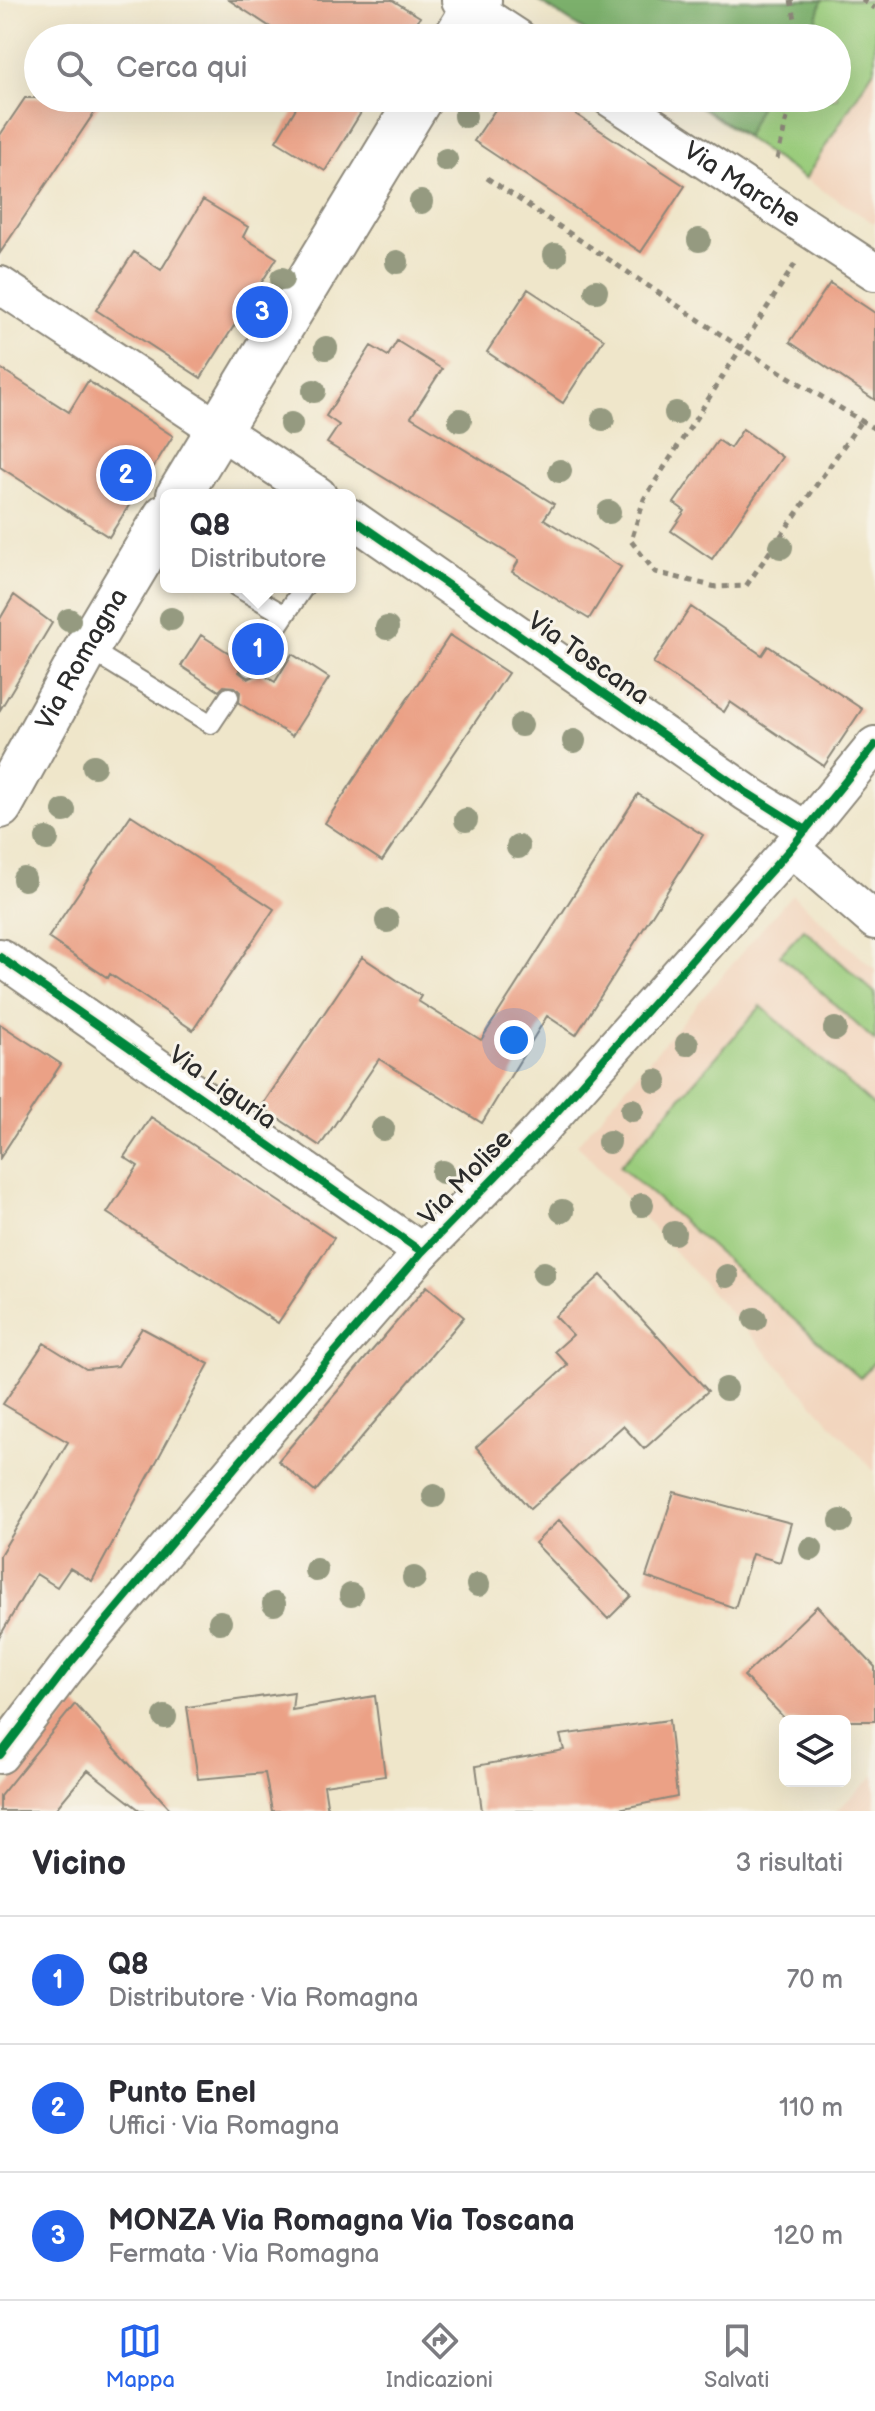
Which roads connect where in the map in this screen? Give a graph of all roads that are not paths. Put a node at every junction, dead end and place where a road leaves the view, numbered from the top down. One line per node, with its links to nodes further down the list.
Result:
1 (467, 12): 2 (street)
2 (491, 24)
3 (411, 112): 7 (street)
4 (631, 112): 5 (street, Via Marche)
5 (875, 272)
6 (0, 285): 7 (street)
7 (220, 427): 8 (street); 9 (street)
8 (183, 489)
9 (309, 489)
10 (356, 522): 20 (street, Via Toscana)
11 (160, 535): 15 (street, Via Romagna)
12 (247, 593): 14 (lane)
13 (300, 593): 14 (lane)
14 (285, 615): 16 (lane)
15 (87, 648): 17 (lane); 19 (street, Via Romagna)
16 (250, 667)
17 (229, 697)
18 (875, 745): 20 (street, Via Molise)
19 (0, 806)
20 (799, 839): 21 (street, Via Toscana); 23 (street, Via Molise)
21 (875, 921)
22 (0, 957): 23 (street, Via Liguria)
23 (422, 1252): 24 (street, Via Molise)
24 (0, 1755)

